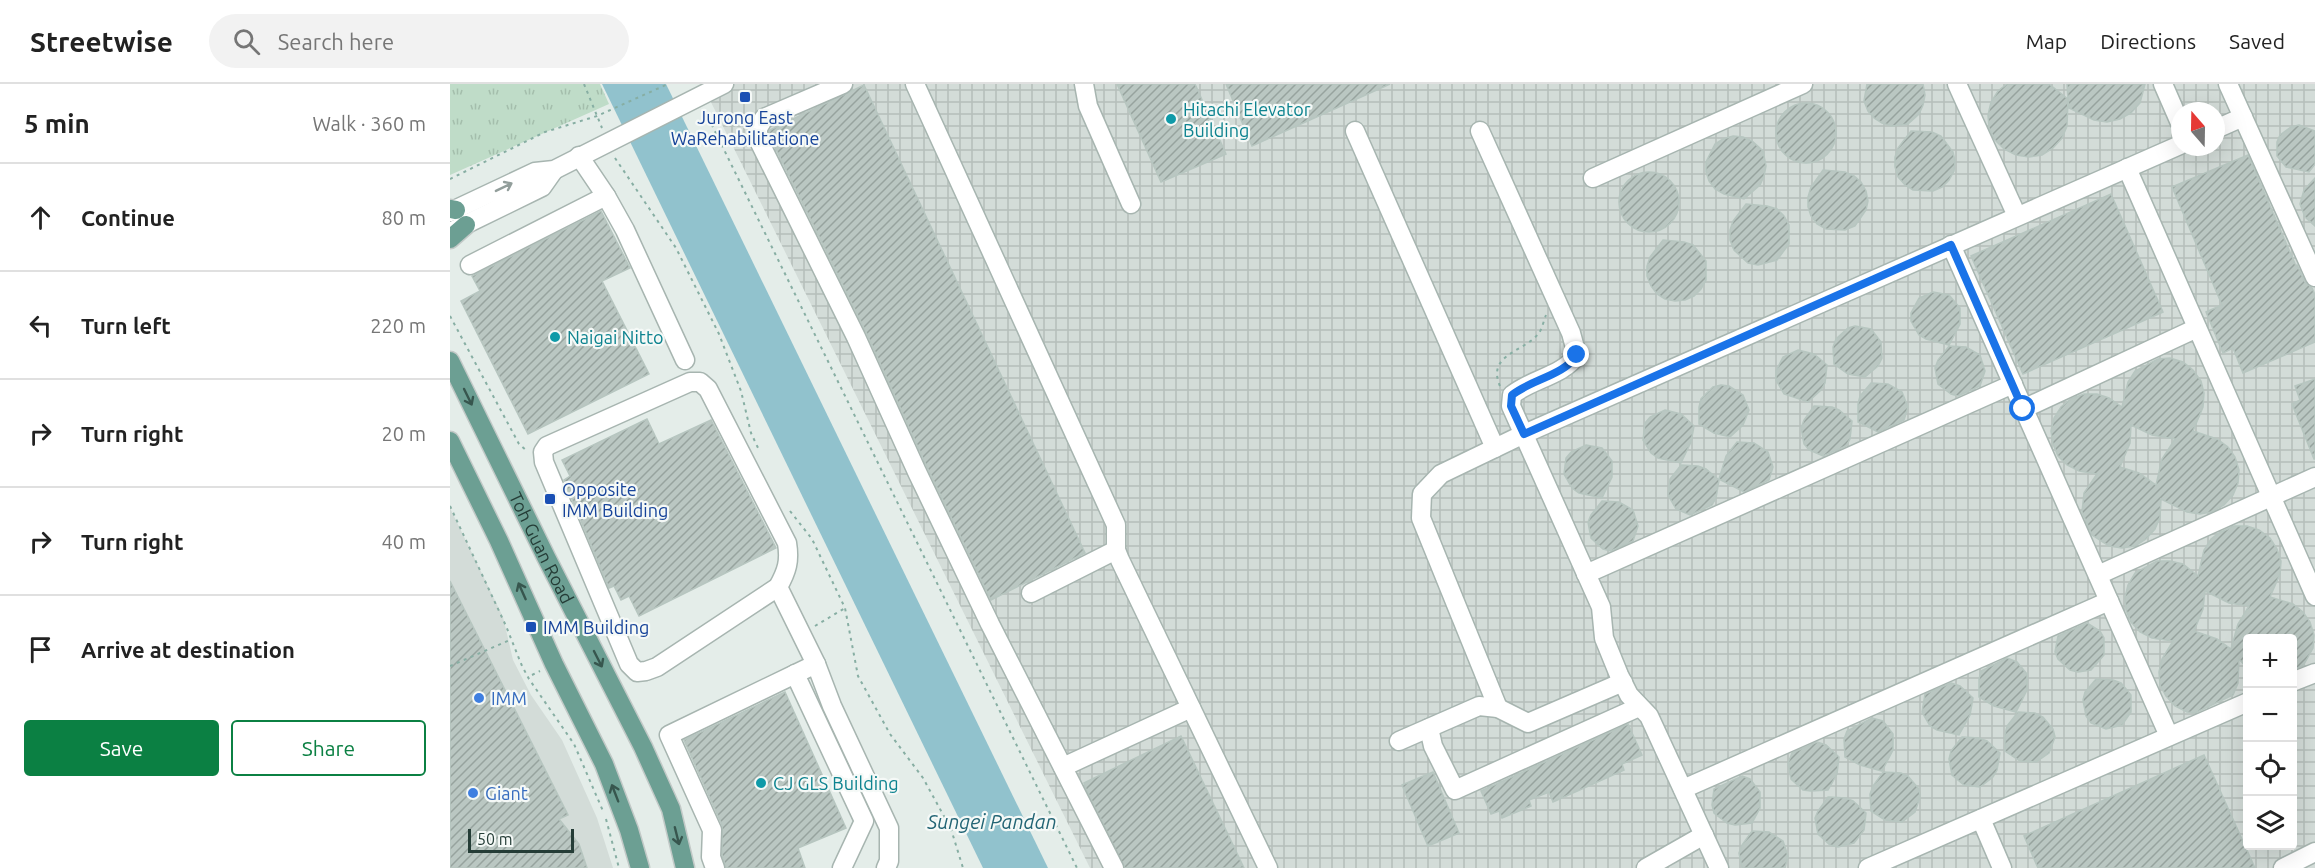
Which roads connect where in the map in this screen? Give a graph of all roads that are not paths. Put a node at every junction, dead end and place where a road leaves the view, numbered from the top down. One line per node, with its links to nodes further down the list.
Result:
1 (724, 84): 15 (street)
2 (843, 84): 56 (street)
3 (915, 84): 37 (street)
4 (1084, 84): 19 (street)
5 (1803, 84): 17 (street)
6 (1957, 84): 20 (street)
7 (2163, 84): 9 (street)
8 (2229, 84): 10 (street)
9 (2171, 102)
10 (2243, 117): 11 (street); 24 (street)
11 (2225, 125)
12 (1355, 130): 34 (street)
13 (1480, 131): 32 (street)
14 (2171, 149): 16 (street)
15 (579, 156): 18 (street); 21 (street)
16 (2127, 168): 20 (street); 27 (street)
17 (1593, 178)
18 (606, 196): 25 (street); 28 (street)
19 (1131, 204)
20 (2017, 216): 23 (street)
21 (454, 218): 22 (main road)
22 (450, 240)
23 (1951, 245): 30 (street); 32 (street)
24 (2309, 253): 26 (street)
25 (470, 265)
26 (2315, 277)
27 (2197, 328): 31 (street); 36 (street)
28 (686, 360)
29 (450, 361): 62 (main road, Toh Guan Road, one-way to 62)
30 (2013, 384): 31 (street); 38 (street)
31 (2023, 409): 39 (street)
32 (1524, 434): 34 (street); 38 (street)
33 (450, 441): 61 (main road, Toh Guan Road, one-way to 33)
34 (1495, 448): 52 (street)
35 (2315, 477): 36 (street)
36 (2271, 497): 39 (street); 42 (street)
37 (1116, 550): 41 (street); 51 (street)
38 (1586, 574): 48 (street)
39 (2098, 575): 43 (street)
40 (778, 587): 40 (street); 44 (street)
41 (1031, 593)
42 (2315, 596)
43 (2109, 601): 54 (street); 57 (street)
44 (816, 664): 46 (street); 65 (street)
45 (2315, 673): 47 (street)
46 (795, 674): 63 (street); 64 (street)
47 (2297, 680)
48 (1623, 682): 50 (street); 52 (street)
49 (2243, 704): 54 (street)
50 (1639, 707): 53 (street); 57 (street)
51 (1191, 708): 56 (street); 67 (street)
52 (1498, 708): 53 (street)
53 (1429, 728): 55 (street)
54 (2169, 736): 58 (street)
55 (1399, 741)
56 (1063, 767): 66 (street)
57 (1683, 789): 59 (street)
58 (1981, 819): 70 (street); 71 (street)
59 (1704, 835): 68 (street); 69 (street)
60 (2315, 852): 72 (street)
61 (640, 868)
62 (685, 868)
63 (716, 868)
64 (842, 868)
65 (886, 868)
66 (1114, 868)
67 (1268, 868)
68 (1646, 868)
69 (1719, 868)
70 (1868, 868)
71 (2002, 868)
72 (2283, 868)

